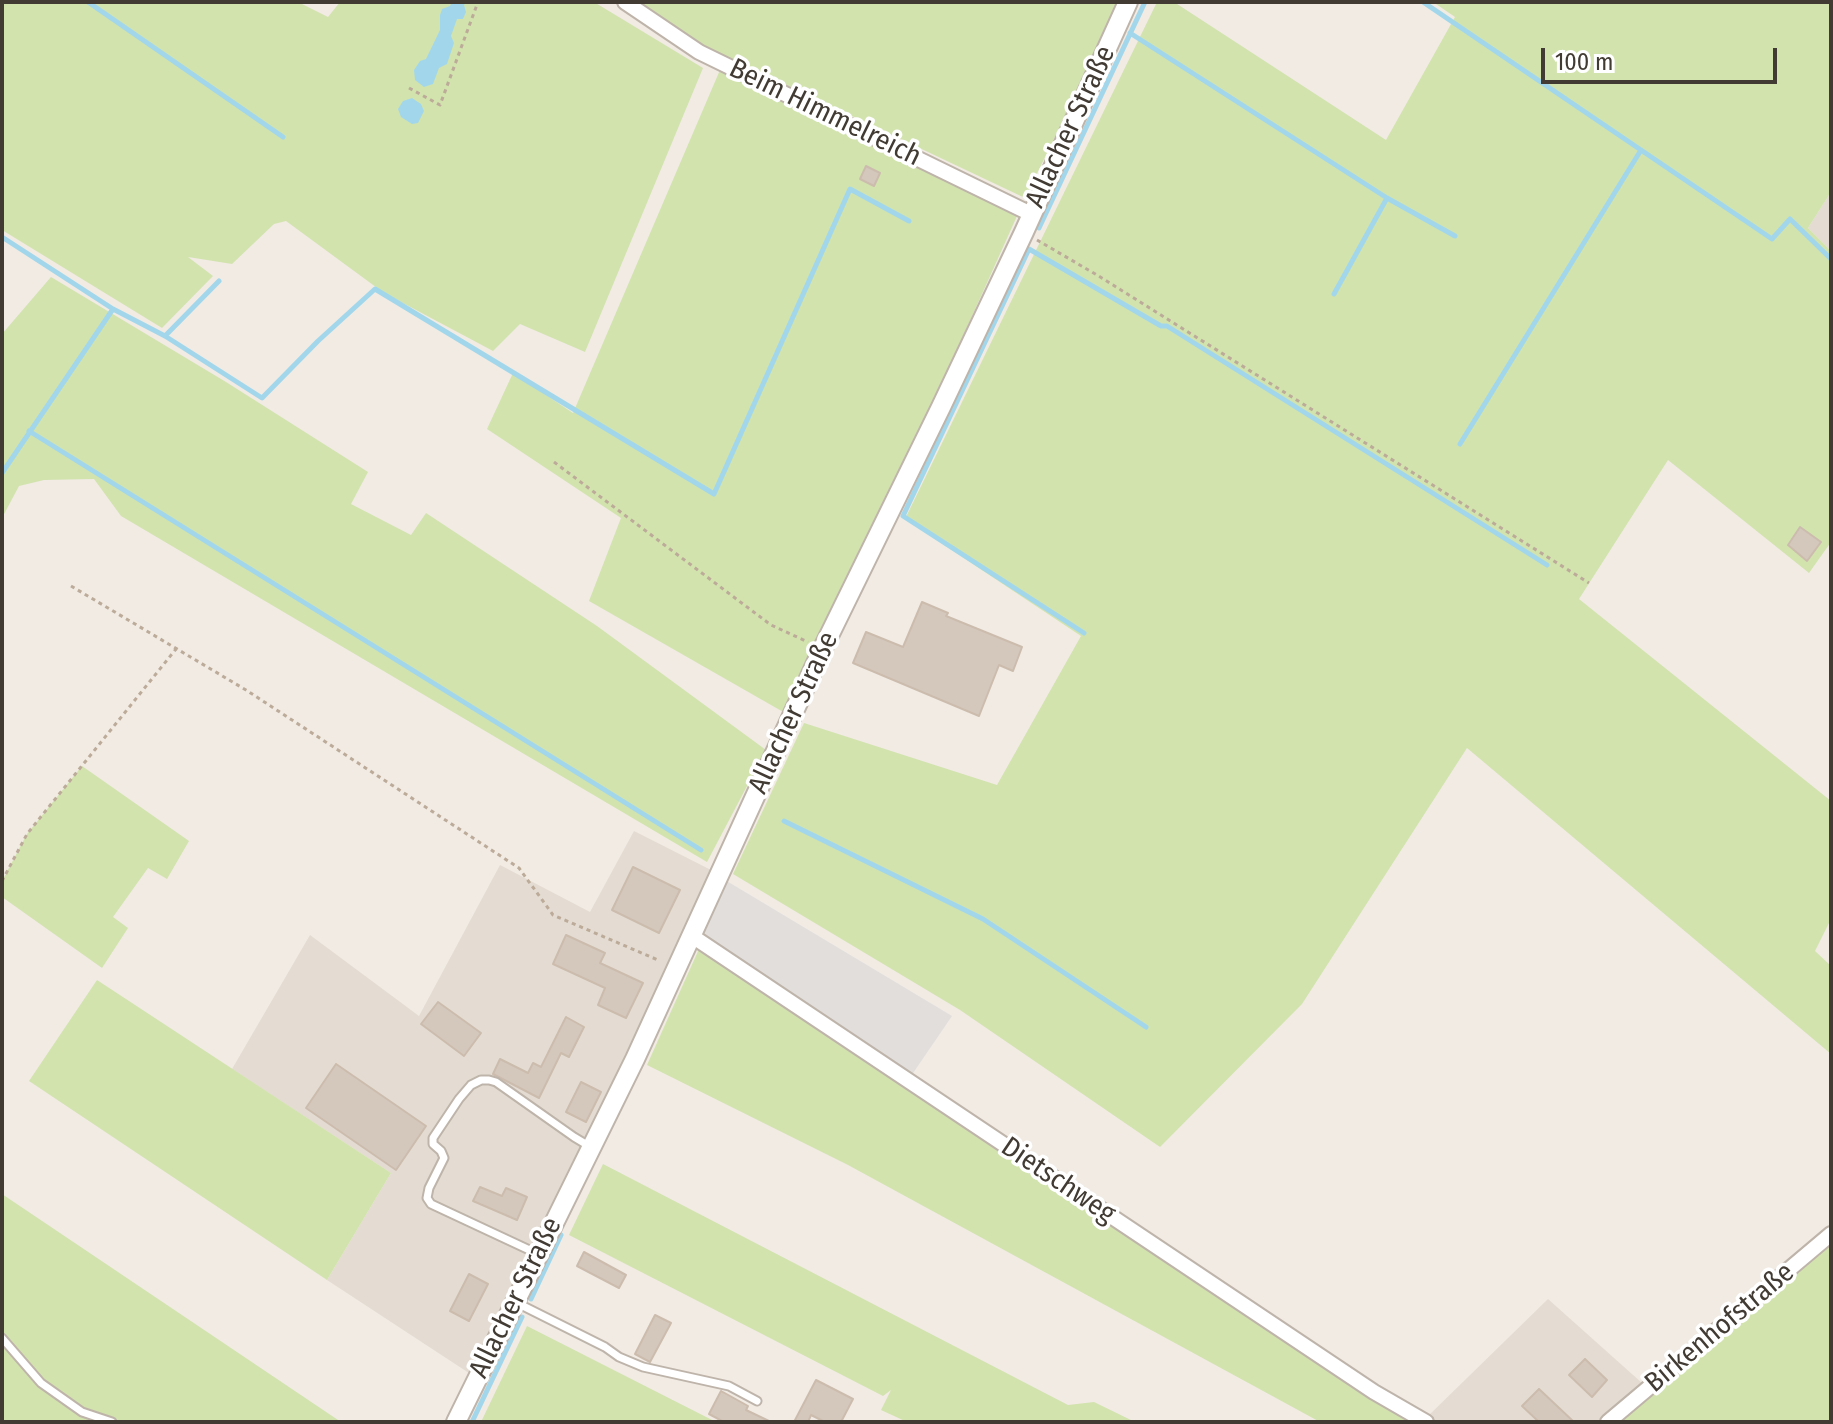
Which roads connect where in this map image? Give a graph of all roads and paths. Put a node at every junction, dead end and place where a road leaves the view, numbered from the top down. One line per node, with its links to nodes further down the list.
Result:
1 (478, 2): 4 (path)
2 (625, 2): 5 (street, Beim Himmelreich)
3 (1128, 2): 5 (street, Allacher Straße)
4 (409, 88)
5 (1031, 214): 6 (street, Allacher Straße)
6 (1024, 232): 8 (path); 10 (street, Allacher Straße)
7 (554, 462): 10 (path)
8 (1589, 583)
9 (71, 586): 11 (path)
10 (823, 648): 13 (street, Allacher Straße)
11 (176, 649): 12 (path); 14 (path)
12 (2, 881)
13 (692, 936): 14 (street, Allacher Straße); 23 (street, Dietschweg)
14 (683, 954): 15 (street, Allacher Straße)
15 (591, 1147): 17 (street, Allacher Straße); 17 (lane)
16 (1831, 1234): 24 (street, Birkenhofstraße)
17 (538, 1254): 18 (street, Allacher Straße)
18 (515, 1302): 20 (lane); 22 (street, Allacher Straße)
19 (2, 1338): 21 (lane)
20 (757, 1401)
21 (112, 1422)
22 (456, 1422)
23 (1426, 1422)
24 (1608, 1422)

